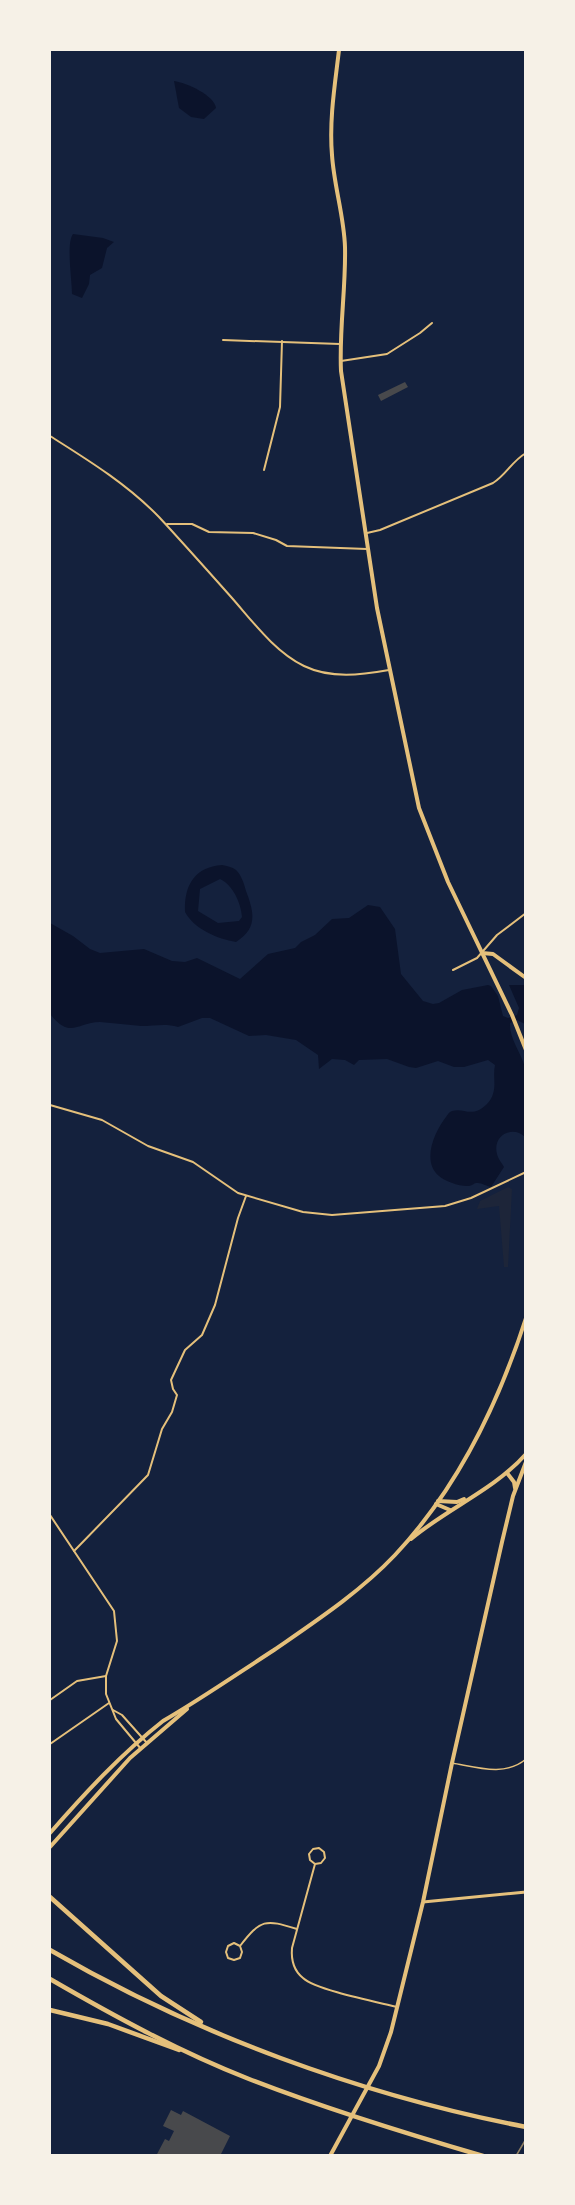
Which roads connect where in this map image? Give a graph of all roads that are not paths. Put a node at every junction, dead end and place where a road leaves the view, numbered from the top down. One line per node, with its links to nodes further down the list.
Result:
1 (339, 50): 5 (main road)
2 (432, 323): 6 (street)
3 (223, 340): 4 (street)
4 (282, 342): 5 (street); 9 (street)
5 (340, 344): 6 (main road)
6 (340, 361): 11 (main road)
7 (50, 436): 10 (street)
8 (525, 453): 11 (street)
9 (264, 470)
10 (165, 524): 12 (street); 13 (street)
11 (364, 533): 12 (main road)
12 (367, 549): 13 (main road)
13 (389, 670): 15 (main road)
14 (525, 913): 15 (street)
15 (482, 953): 16 (street); 17 (main road); 18 (main road)
16 (453, 970)
17 (525, 978)
18 (525, 1050)
19 (50, 1105): 21 (street)
20 (525, 1172): 21 (street)
21 (246, 1196): 34 (street)
22 (525, 1318): 30 (main road)
23 (525, 1454): 25 (main road)
24 (525, 1462): 27 (main road)
25 (512, 1469): 26 (main road); 27 (main road)
26 (507, 1473): 28 (main road); 29 (main road)
27 (518, 1482): 28 (main road)
28 (515, 1491): 46 (main road)
29 (473, 1496): 30 (main road); 31 (main road)
30 (437, 1502): 31 (main road); 33 (main road)
31 (450, 1510): 33 (main road)
32 (50, 1515): 34 (street)
33 (404, 1545): 38 (main road)
34 (74, 1551): 35 (street)
35 (106, 1676): 36 (street); 37 (street)
36 (50, 1700)
37 (109, 1703): 39 (street); 43 (street)
38 (191, 1704): 40 (main road); 42 (main road)
39 (112, 1709): 40 (street); 41 (street)
40 (142, 1738): 41 (main road); 42 (street)
41 (136, 1743): 44 (street); 47 (main road)
42 (147, 1743): 44 (main road)
43 (50, 1744)
44 (141, 1749): 48 (main road)
45 (525, 1759): 46 (lane)
46 (452, 1762): 53 (main road)
47 (50, 1833)
48 (50, 1847)
49 (315, 1864): 49 (street); 55 (street)
50 (50, 1891): 54 (highway)
51 (525, 1892): 53 (street)
52 (50, 1897): 54 (highway)
53 (423, 1902): 59 (main road)
54 (59, 1905): 61 (highway)
55 (297, 1929): 56 (street); 59 (street)
56 (240, 1946): 56 (street)
57 (50, 1950): 61 (highway)
58 (50, 1979): 62 (highway)
59 (398, 2007): 64 (main road)
60 (50, 2010): 62 (highway)
61 (230, 2037): 63 (highway)
62 (200, 2057): 65 (highway)
63 (525, 2127)
64 (330, 2156)
65 (483, 2156)

